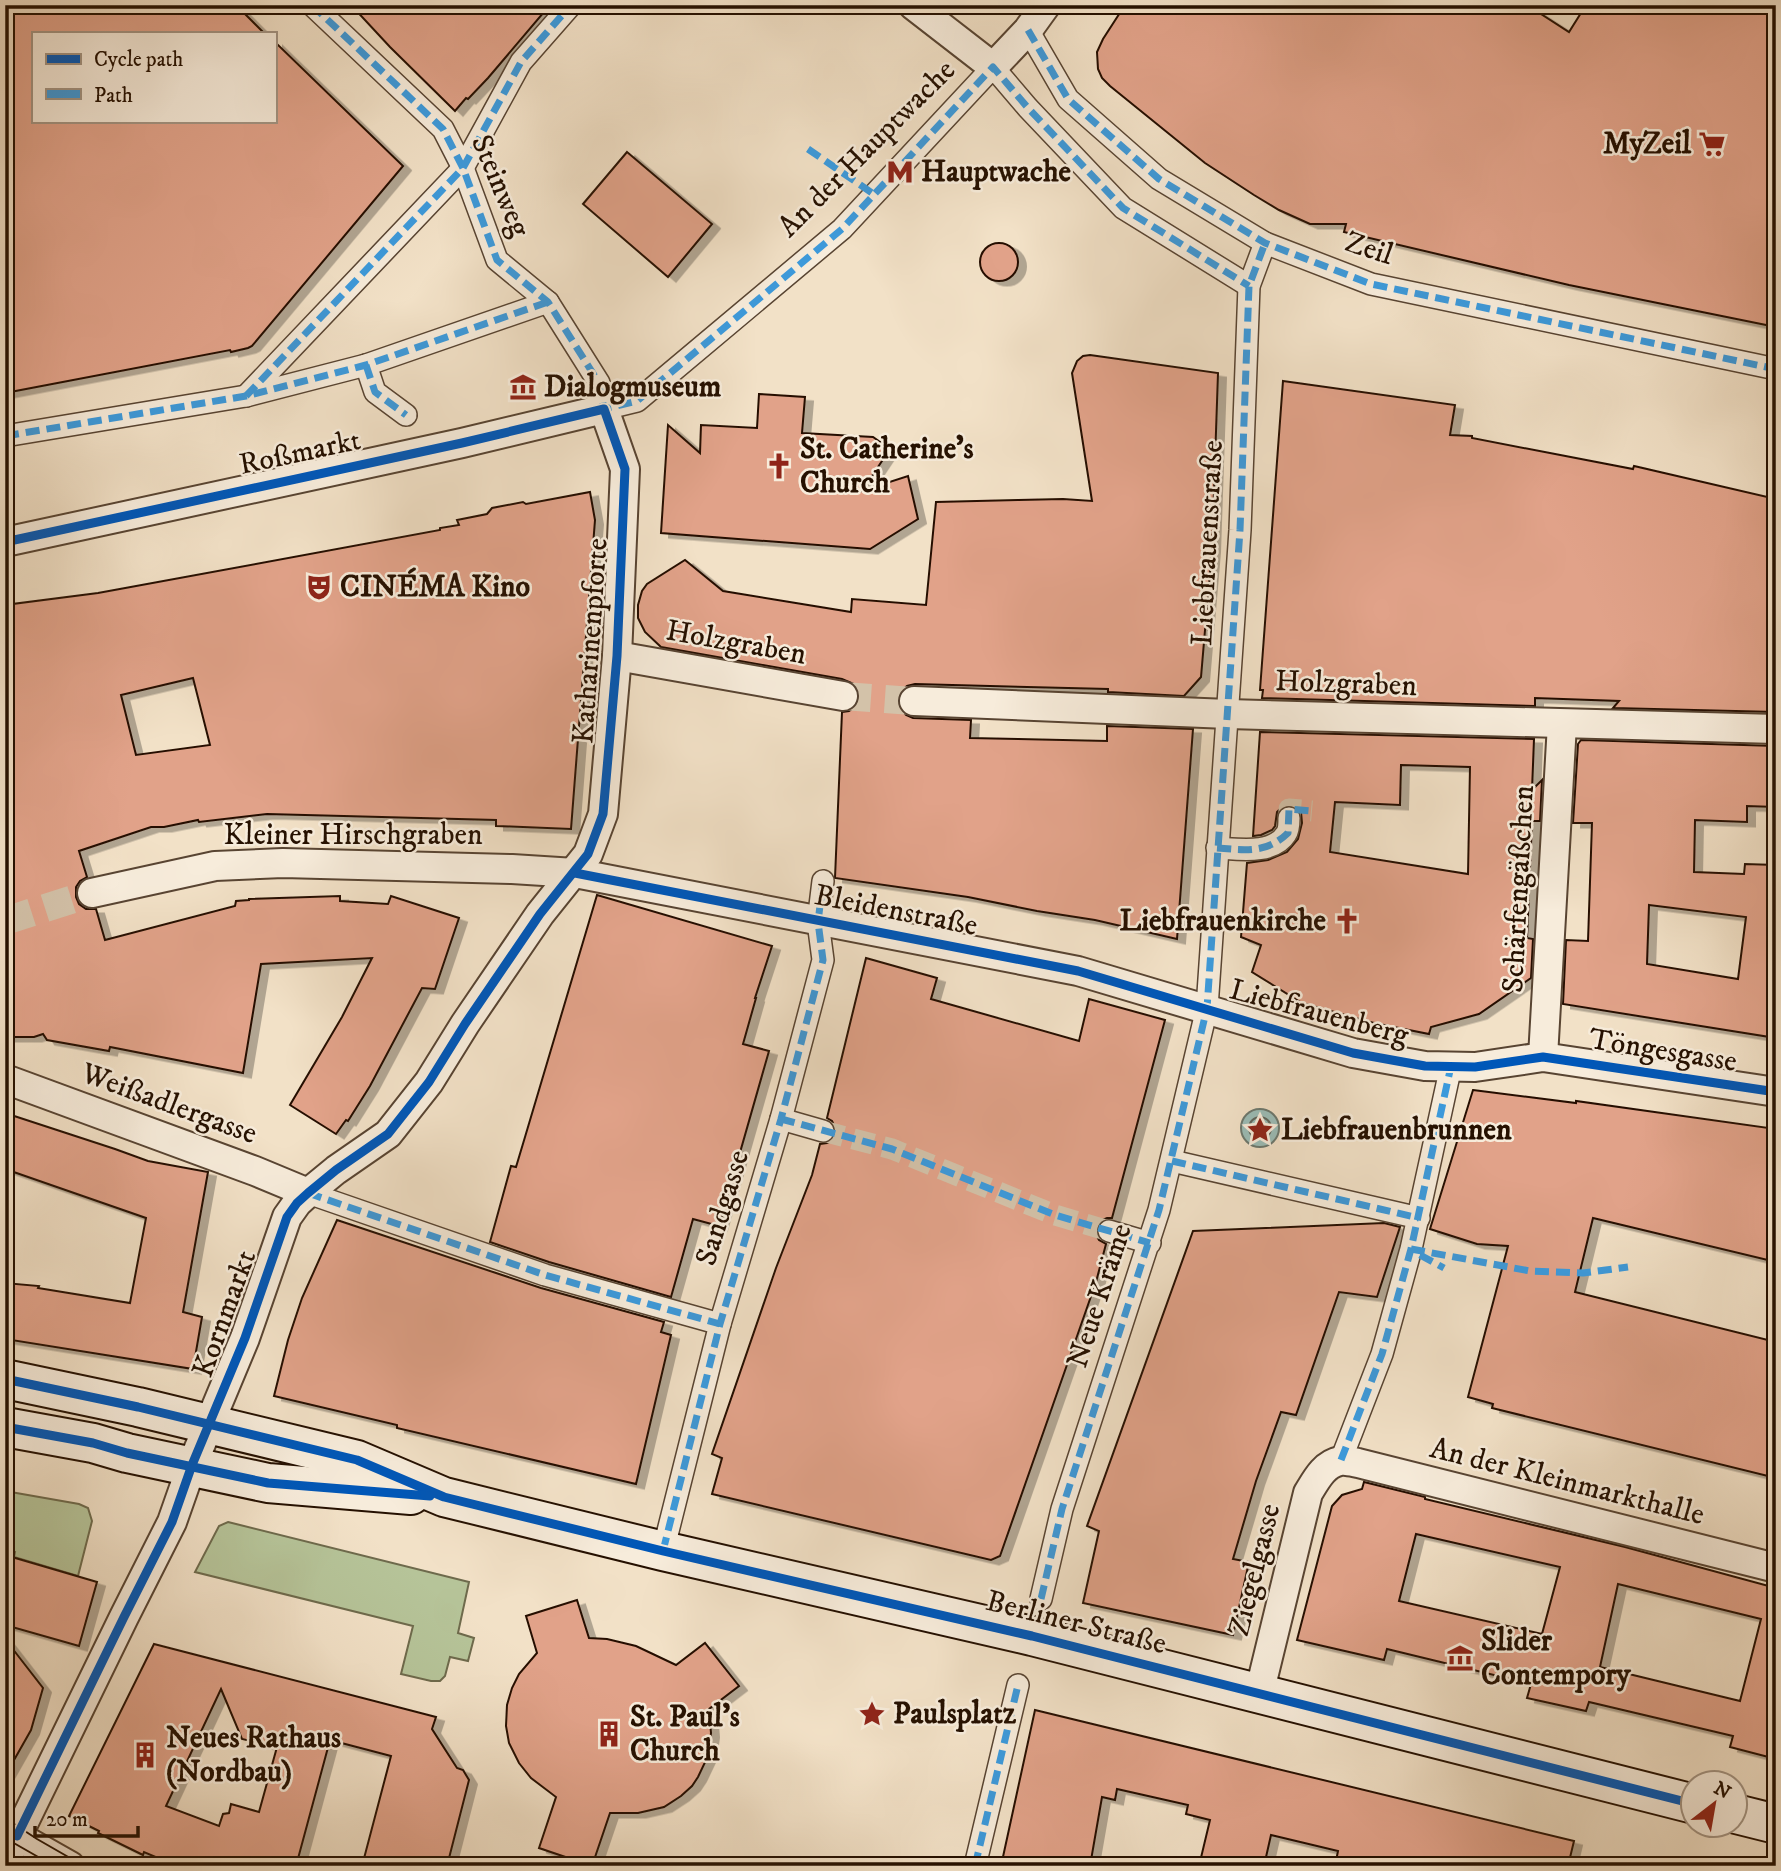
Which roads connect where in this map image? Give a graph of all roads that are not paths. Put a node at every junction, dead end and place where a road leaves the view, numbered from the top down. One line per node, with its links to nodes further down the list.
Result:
1 (312, 5): 7 (street, Steinweg)
2 (571, 5): 7 (street)
3 (913, 5): 6 (street, An der Hauptwache)
4 (1046, 5): 5 (street)
5 (1028, 30): 6 (street); 8 (street, Zeil)
6 (993, 67): 9 (street); 14 (street, An der Hauptwache)
7 (463, 168): 10 (street, Steinweg); 13 (street)
8 (1265, 243): 9 (street, Liebfrauenstraße); 12 (street, Zeil)
9 (1249, 286): 21 (street, Liebfrauenstraße)
10 (548, 302): 11 (street); 14 (street, Steinweg)
11 (366, 365): 13 (street); 15 (street)
12 (1776, 369)
13 (246, 396): 16 (street)
14 (604, 409): 17 (street, Roßmarkt); 18 (street, Katharinenpforte)
15 (406, 415)
16 (5, 436)
17 (5, 542)
18 (618, 656): 19 (street, Holzgraben); 26 (street, Katharinenpforte)
19 (843, 696)
20 (914, 701): 21 (street, Holzgraben)
21 (1228, 714): 22 (street, Holzgraben); 25 (street, Liebfrauenstraße)
22 (1562, 724): 23 (street, Holzgraben); 31 (street, Schärfengäßchen)
23 (1776, 729)
24 (1289, 818): 25 (street)
25 (1217, 848): 30 (street, Liebfrauenstraße)
26 (575, 873): 28 (street, Kleiner Hirschgraben); 29 (street, Bleidenstraße); 38 (street, Kornmarkt)
27 (823, 881): 29 (street, Sandgasse)
28 (92, 893)
29 (818, 922): 30 (street, Bleidenstraße); 35 (street, Sandgasse)
30 (1207, 1008): 32 (street, Liebfrauenberg); 37 (street, Neue Kräme)
31 (1543, 1057): 32 (street, Liebfrauenberg); 34 (street, Töngesgasse)
32 (1451, 1066): 39 (street)
33 (5, 1079): 38 (street, Weißadlergasse)
34 (1776, 1093)
35 (781, 1119): 36 (street); 42 (street, Sandgasse)
36 (823, 1131)
37 (1172, 1161): 39 (street); 41 (street, Neue Kräme)
38 (309, 1193): 42 (street); 44 (street, Kornmarkt)
39 (1418, 1222): 46 (street)
40 (1109, 1231): 41 (street)
41 (1150, 1243): 51 (street, Neue Kräme)
42 (720, 1324): 49 (street, Sandgasse)
43 (5, 1379): 44 (main road, Berliner Straße)
44 (210, 1423): 47 (street, Kornmarkt); 48 (main road, Berliner Straße)
45 (5, 1427): 47 (main road, Berliner Straße)
46 (1334, 1464): 50 (street, An der Kleinmarkthalle); 53 (street, Ziegelgasse)
47 (192, 1465): 48 (main road, Berliner Straße); 57 (street, Kornmarkt)
48 (444, 1497): 49 (main road, Berliner Straße)
49 (663, 1551): 53 (main road, Berliner Straße)
50 (1776, 1568)
51 (1041, 1599)
52 (1018, 1685): 59 (street)
53 (1259, 1694): 54 (main road, Berliner Straße)
54 (1680, 1801)
55 (1750, 1818): 56 (main road)
56 (1776, 1824)
57 (9, 1843): 58 (street)
58 (70, 1866)
59 (975, 1866)

